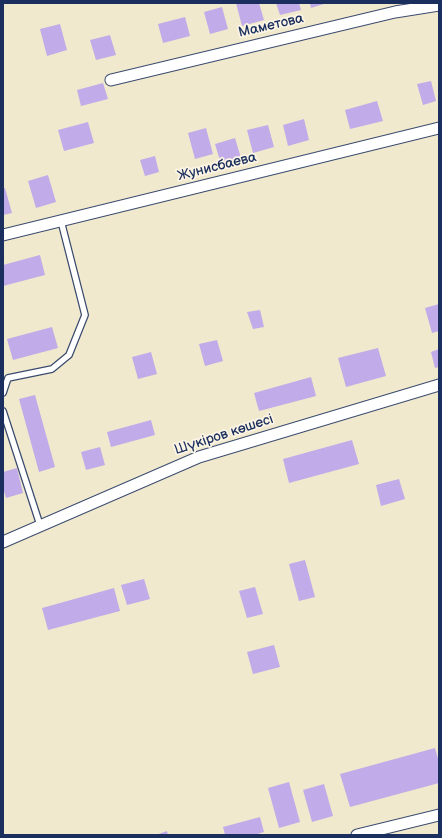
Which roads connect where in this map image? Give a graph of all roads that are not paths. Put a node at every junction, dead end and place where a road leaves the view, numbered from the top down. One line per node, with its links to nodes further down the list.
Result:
1 (439, 6): 2 (street, Маметова)
2 (111, 80)
3 (439, 128): 4 (street, Жунисбаева)
4 (61, 221): 5 (street, Жунисбаева); 7 (lane)
5 (3, 235)
6 (439, 385): 9 (street, Шүкіров көшесі)
7 (3, 393)
8 (3, 411): 9 (lane)
9 (40, 525): 10 (street, Шүкіров көшесі)
10 (3, 542)
11 (439, 815): 12 (street)
12 (357, 835)

